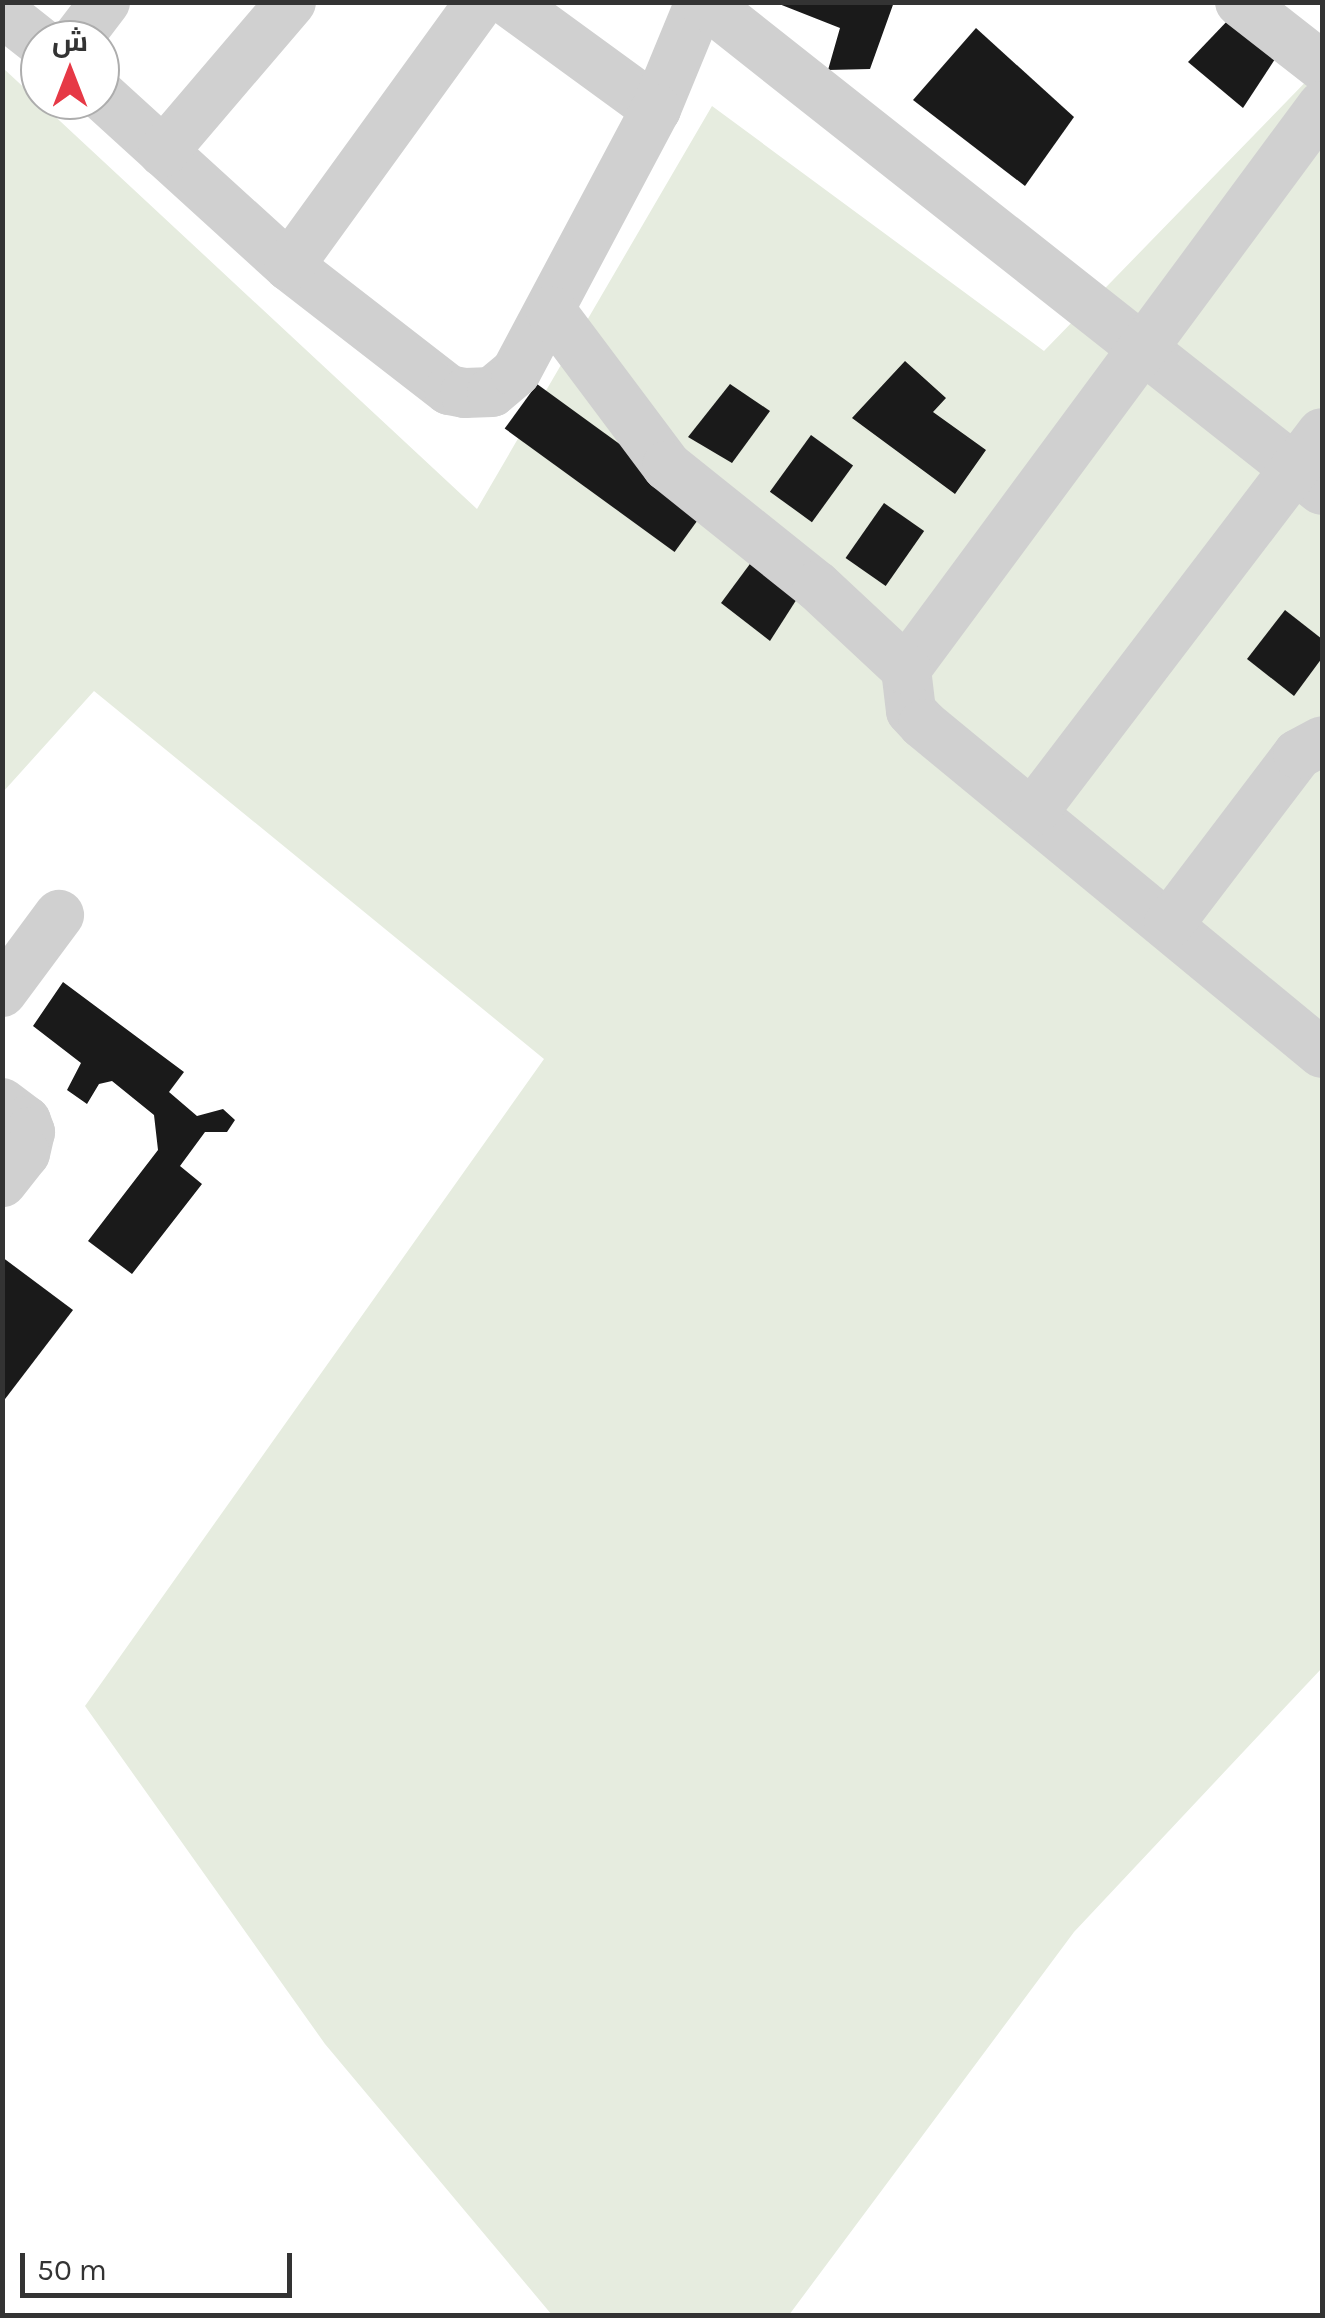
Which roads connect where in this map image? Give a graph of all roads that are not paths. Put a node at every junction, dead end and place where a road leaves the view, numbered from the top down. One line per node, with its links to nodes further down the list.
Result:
1 (290, 2): 10 (street)
2 (480, 2): 11 (street)
3 (510, 2): 8 (street)
4 (702, 2): 8 (street); 13 (street)
5 (1240, 2): 6 (street)
6 (1322, 66)
7 (1322, 106): 13 (street)
8 (656, 109): 12 (street)
9 (120, 112): 10 (street)
10 (164, 152): 11 (street)
11 (289, 266): 12 (street)
12 (550, 311): 15 (street)
13 (1143, 344): 14 (street); 15 (street)
14 (1314, 464): 17 (street)
15 (906, 669): 17 (street)
16 (1322, 741): 19 (street)
17 (1034, 811): 19 (street)
18 (58, 914): 20 (street)
19 (1169, 924): 21 (street)
20 (2, 992)
21 (1322, 1054)
22 (2, 1103): 23 (street)
23 (2, 1182)

